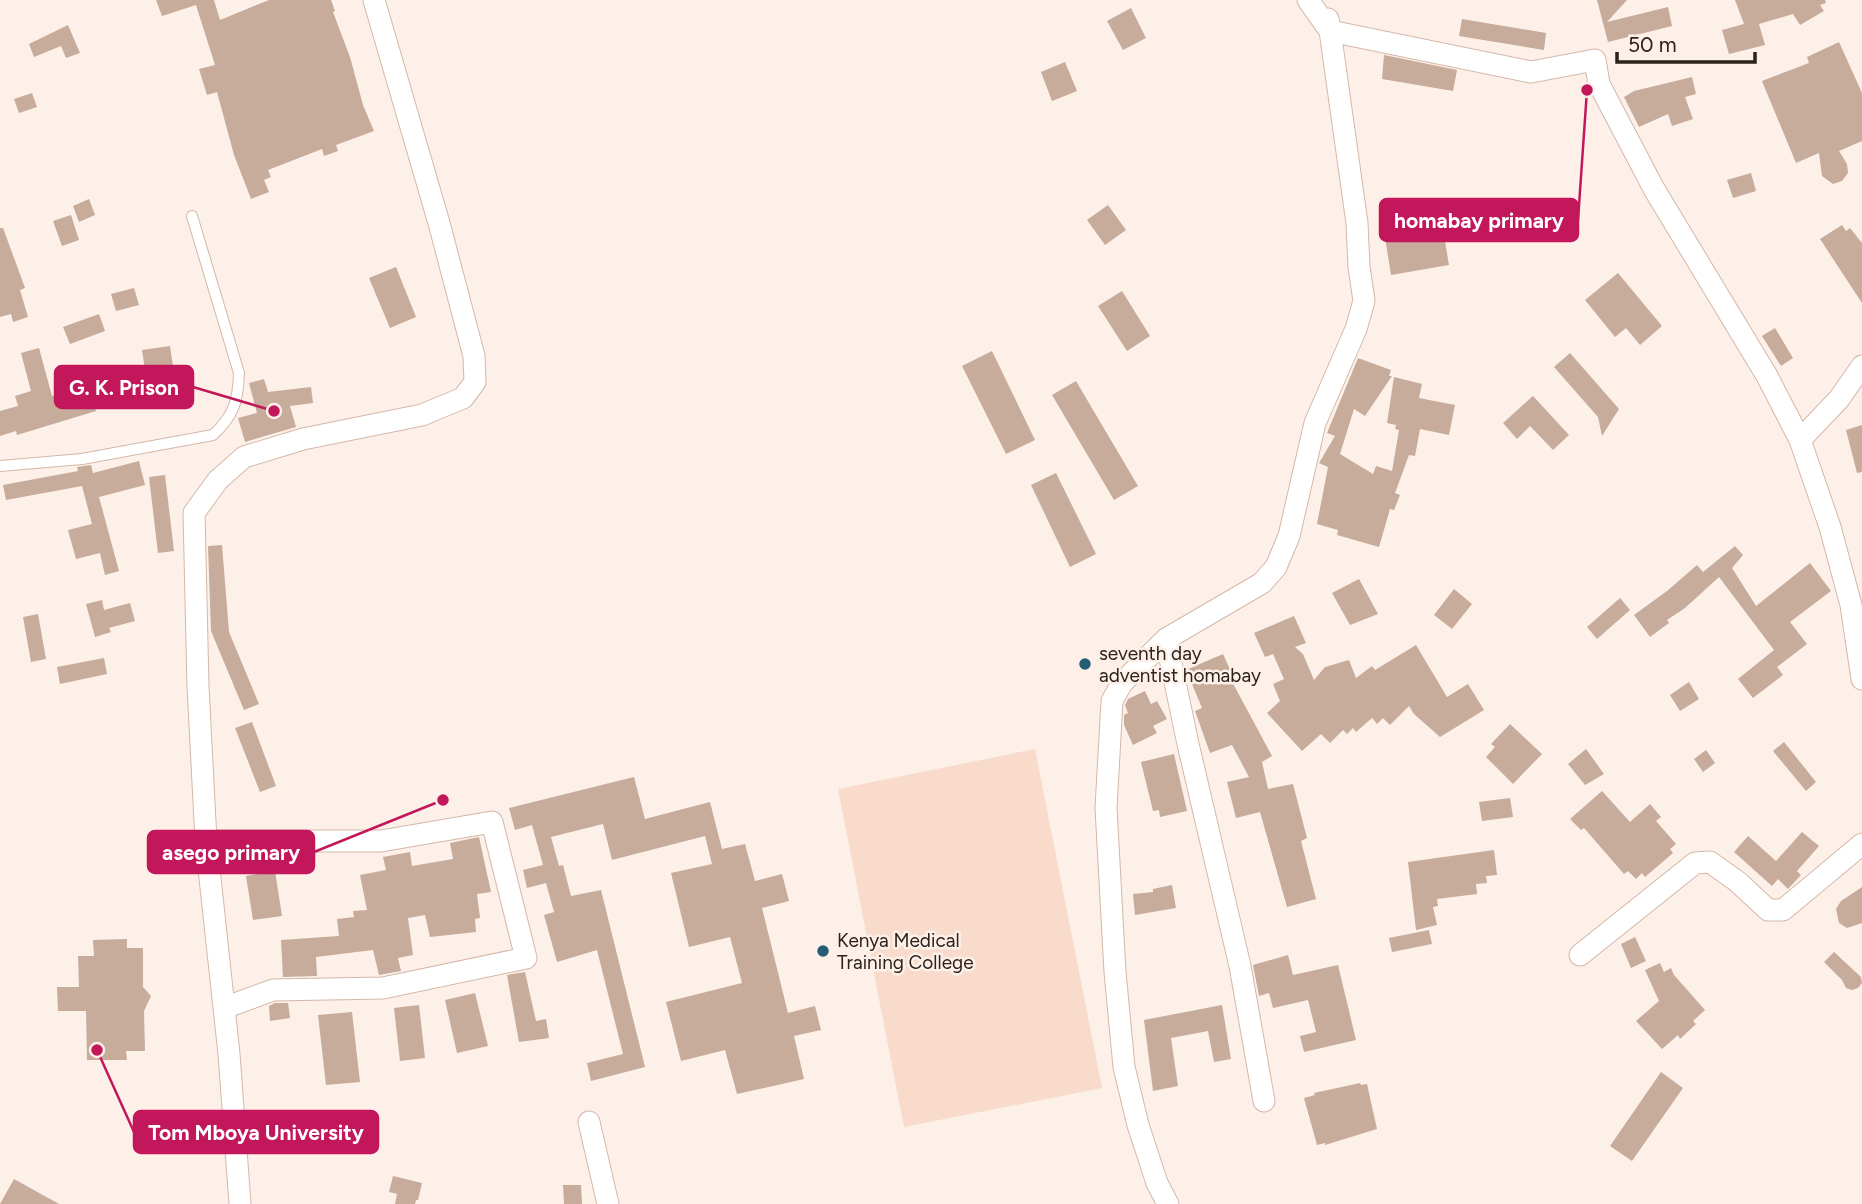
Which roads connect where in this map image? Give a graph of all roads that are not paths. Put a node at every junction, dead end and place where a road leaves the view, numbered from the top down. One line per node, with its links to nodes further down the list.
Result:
1 (374, 0): 14 (street)
2 (1308, 0): 4 (street)
3 (1323, 0): 4 (street)
4 (1330, 31): 9 (street); 12 (street)
5 (192, 216): 10 (lane)
6 (1862, 366): 8 (street)
7 (1862, 393): 8 (street)
8 (1839, 399): 9 (street)
9 (1800, 440): 11 (street)
10 (0, 466)
11 (1856, 603): 13 (street)
12 (1166, 639): 18 (street); 22 (street)
13 (1862, 679)
14 (206, 841): 17 (street); 17 (street)
15 (1862, 844): 16 (street)
16 (1580, 955)
17 (224, 1008): 20 (street)
18 (1264, 1101)
19 (589, 1122): 21 (street)
20 (240, 1204)
21 (608, 1204)
22 (1168, 1204)

